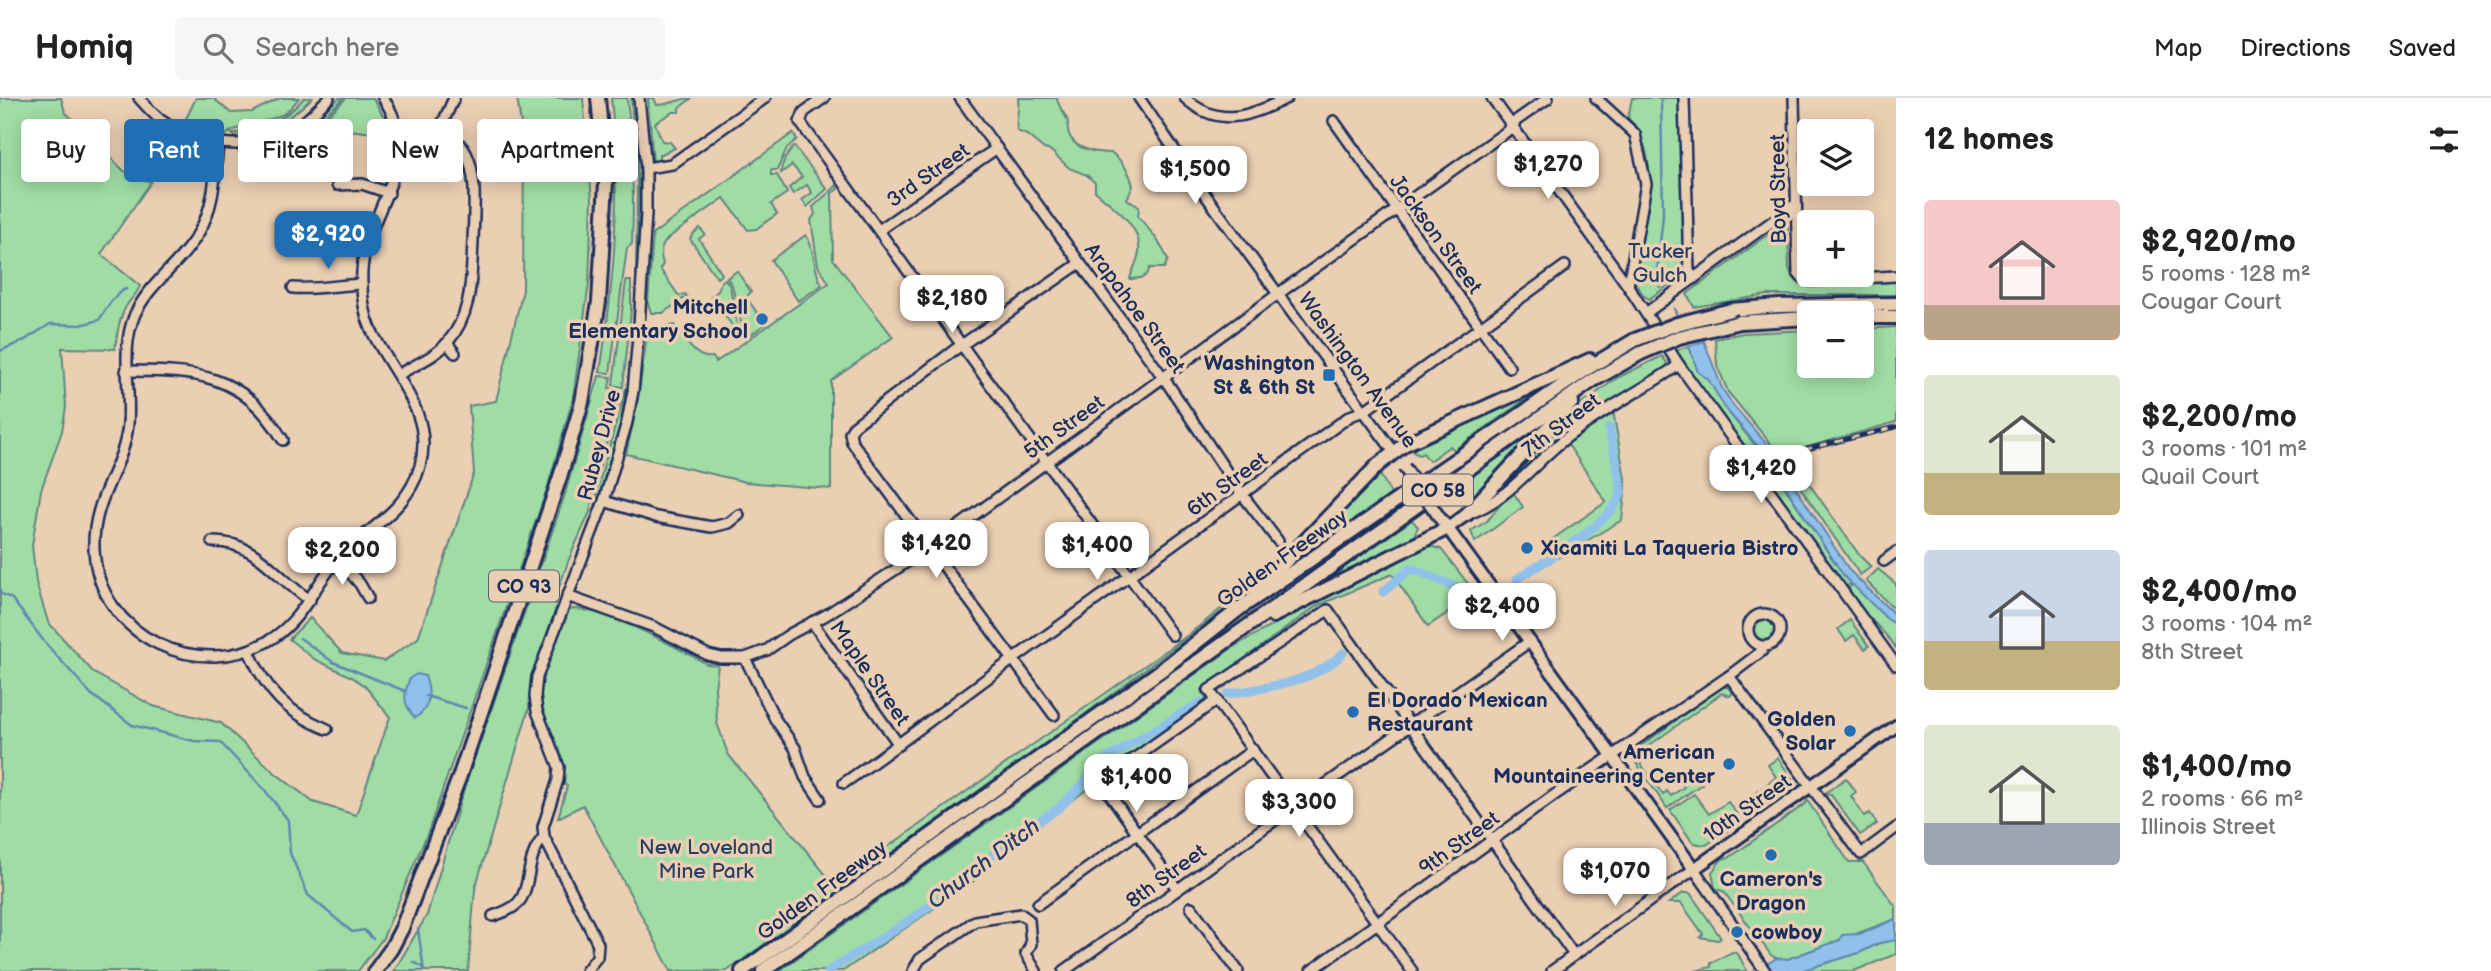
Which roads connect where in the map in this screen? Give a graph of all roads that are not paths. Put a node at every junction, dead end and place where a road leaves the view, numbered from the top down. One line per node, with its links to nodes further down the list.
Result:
1 (139, 98): 18 (street)
2 (329, 98): 23 (street)
3 (383, 98): 19 (street)
4 (454, 98): 20 (street)
5 (598, 98): 111 (highway, CO 93)
6 (639, 98): 26 (street, Rubey Drive)
7 (765, 98): 26 (street)
8 (824, 98): 33 (street)
9 (960, 98): 24 (street, Arapahoe Street)
10 (1139, 98): 41 (street, Washington Avenue)
11 (1185, 98): 12 (street)
12 (1287, 98)
13 (1492, 98): 22 (street)
14 (1548, 98): 22 (street, 5th Street)
15 (1596, 98): 39 (street)
16 (1685, 98): 37 (street)
17 (1794, 98): 31 (street, Boyd Street)
18 (160, 119)
19 (393, 119)
20 (444, 119)
21 (1334, 121): 32 (street, Jackson Street)
22 (1513, 126): 32 (street, 5th Street); 39 (street)
23 (224, 144)
24 (997, 148): 33 (street, 3rd Street); 34 (street, Arapahoe Street)
25 (463, 149): 49 (street)
26 (646, 168): 63 (street, Rubey Drive)
27 (214, 182): 54 (street)
28 (392, 182): 30 (street)
29 (337, 185): 30 (street)
30 (389, 193): 38 (street)
31 (1796, 204): 36 (street, Boyd Street); 37 (street)
32 (1396, 211): 41 (street, 5th Street); 47 (street, Jackson Street)
33 (879, 230): 50 (street)
34 (1080, 263): 50 (street); 56 (street, Arapahoe Street)
35 (1565, 266): 47 (street, 6th Street)
36 (1896, 276)
37 (1694, 279): 43 (street)
38 (362, 285): 40 (street); 55 (street)
39 (1628, 286): 43 (street)
40 (293, 288)
41 (1279, 293): 56 (street, 5th Street); 58 (street, Washington Avenue)
42 (1896, 304): 48 (highway, Golden Freeway / CO 58, bridge)
43 (1646, 313): 52 (street)
44 (1874, 317): 45 (highway)
45 (1896, 317)
46 (1797, 319): 57 (highway, Golden Freeway / CO 58, bridge)
47 (1481, 326): 53 (street, Jackson Street); 58 (street, 6th Street)
48 (1635, 340): 60 (highway); 77 (highway, Golden Freeway / CO 58)
49 (447, 343): 51 (street); 55 (street)
50 (962, 346): 61 (street); 69 (street)
51 (455, 353)
52 (1679, 365): 64 (street, 7th Street); 86 (street)
53 (1509, 367)
54 (126, 371): 59 (street); 83 (street)
55 (398, 375): 71 (street)
56 (1163, 377): 61 (street, 5th Street); 62 (street, Arapahoe Street)
57 (1592, 381): 64 (highway); 79 (highway, Golden Freeway / CO 58)
58 (1364, 411): 60 (street, Washington Avenue); 62 (street, 6th Street)
59 (283, 440)
60 (1394, 452): 66 (main road, Washington Avenue, bridge); 77 (highway)
61 (1045, 462): 69 (street, 5th Street); 73 (street)
62 (1242, 494): 67 (street, Arapahoe Street); 73 (street, 6th Street)
63 (604, 501): 65 (street); 74 (street, Rubey Drive)
64 (1467, 514): 66 (main road)
65 (739, 515)
66 (1445, 525): 79 (highway); 81 (main road, Washington Avenue)
67 (1278, 541)
68 (212, 542): 76 (street)
69 (930, 547): 78 (street, 5th Street); 85 (street)
70 (1896, 552): 72 (street)
71 (338, 559): 75 (street); 76 (street)
72 (1884, 561)
73 (1129, 578): 80 (street); 85 (street, 6th Street)
74 (567, 596): 84 (street, 5th Street); 102 (street, Rubey Drive)
75 (368, 598)
76 (310, 600): 83 (street)
77 (1239, 609): 113 (highway, Golden Freeway / CO 58)
78 (812, 622): 84 (street, 5th Street); 93 (street, Maple Street)
79 (1238, 634): 114 (highway, Golden Freeway / CO 58)
80 (1172, 635)
81 (1529, 642): 90 (street, 8th Street); 95 (main road, Washington Avenue)
82 (1762, 647): 87 (street, 9th Street)
83 (249, 651): 92 (street)
84 (745, 658): 98 (street)
85 (1013, 659): 89 (street); 93 (street, 6th Street)
86 (1896, 665)
87 (1729, 676): 95 (street, 9th Street); 97 (street)
88 (1217, 701): 90 (street); 94 (street); 101 (street)
89 (1054, 715)
90 (1410, 725): 99 (street, 8th Street); 103 (street)
91 (1896, 726): 97 (main road, 10th Street)
92 (327, 729)
93 (899, 745): 96 (street, 6th Street)
94 (1253, 750): 99 (street); 101 (street)
95 (1610, 756): 103 (street, 9th Street); 104 (main road, Washington Avenue)
96 (844, 783)
97 (1811, 786): 100 (street); 104 (main road, 10th Street)
98 (820, 799)
99 (1294, 807): 105 (street, 8th Street); 109 (street)
100 (1896, 828)
101 (1136, 832): 105 (street); 106 (street)
102 (544, 836): 108 (street, Rubey Drive); 112 (street)
103 (1491, 841): 109 (street, 9th Street); 110 (street)
104 (1694, 869): 110 (street, 10th Street); 122 (street, Washington Avenue)
105 (1177, 889): 117 (street, 8th Street)
106 (1038, 904)
107 (1191, 907): 118 (street)
108 (493, 916)
109 (1377, 924): 119 (street, 9th Street); 120 (street)
110 (1574, 955): 121 (street, 10th Street)
111 (375, 971)
112 (586, 971)
113 (742, 971)
114 (763, 971)
115 (913, 971): 116 (street)
116 (1036, 971)
117 (1064, 971)
118 (1238, 971)
119 (1311, 971)
120 (1412, 971)
121 (1552, 971)
122 (1765, 971)

